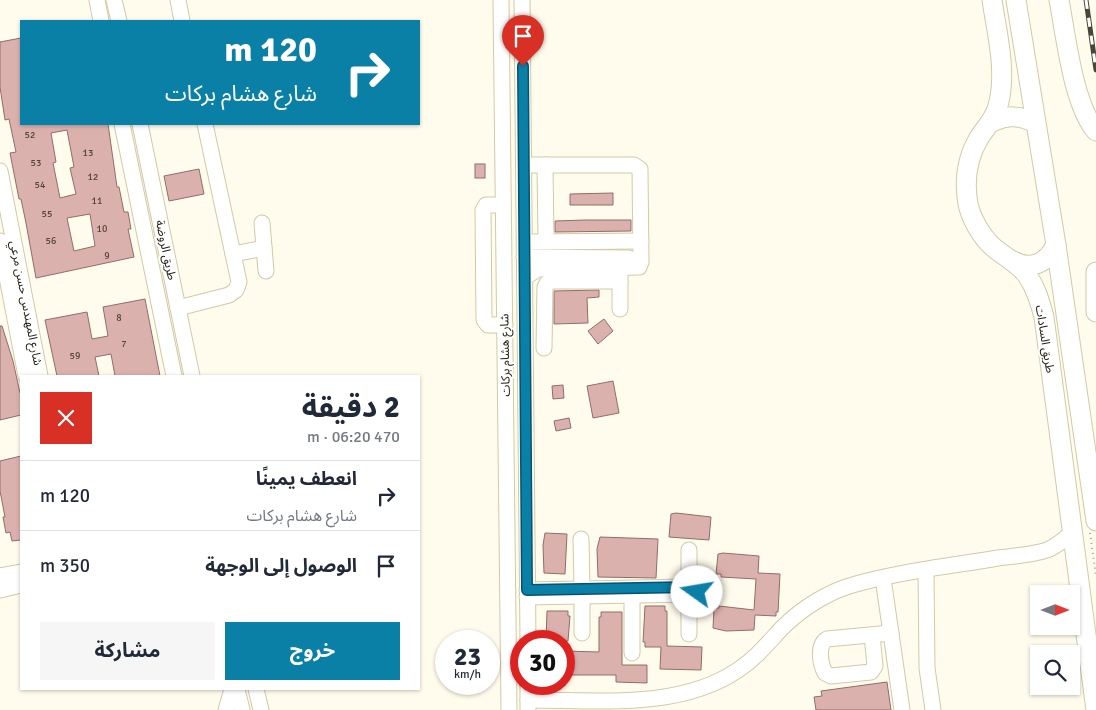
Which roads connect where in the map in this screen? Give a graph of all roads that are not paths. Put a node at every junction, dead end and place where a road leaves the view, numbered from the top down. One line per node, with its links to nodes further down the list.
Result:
1 (97, 0): 9 (street)
2 (114, 0): 10 (street)
3 (178, 0): 11 (street)
4 (501, 0): 12 (street, شارع هشام بركات)
5 (522, 0): 13 (street, شارع هشام بركات)
6 (992, 0): 14 (main road, طريق السادات)
7 (1016, 0): 15 (main road, طريق السادات)
8 (1058, 0): 19 (main road)
9 (101, 20)
10 (119, 20)
11 (182, 20)
12 (502, 46): 13 (street); 54 (street, شارع هشام بركات)
13 (522, 46): 20 (street, شارع هشام بركات)
14 (992, 122): 15 (main road); 34 (main road, طريق السادات)
15 (1035, 123): 29 (main road, طريق السادات)
16 (122, 125): 48 (street, طريق الروضة)
17 (140, 125): 40 (street, طريق الروضة)
18 (204, 125): 31 (street)
19 (1096, 131)
20 (524, 165): 21 (street); 25 (street, شارع هشام بركات)
21 (545, 165): 27 (street); 28 (street)
22 (0, 171): 23 (street, شارع المهندس حسن مرعي)
23 (2, 187): 50 (street, شارع المهندس حسن مرعي)
24 (262, 223): 30 (street)
25 (524, 224): 27 (street); 32 (street, شارع هشام بركات)
26 (0, 241): 42 (street, شارع المهندس حسن مرعي)
27 (539, 241): 28 (street); 32 (street)
28 (641, 241): 33 (street)
29 (1056, 245): 34 (main road); 44 (main road, طريق السادات)
30 (264, 248): 31 (street); 35 (street)
31 (233, 254): 40 (street)
32 (524, 256): 33 (street); 38 (street, شارع هشام بركات)
33 (641, 258): 37 (street)
34 (1010, 259): 45 (main road, طريق السادات)
35 (266, 271)
36 (1096, 272): 43 (main road)
37 (620, 274): 38 (street); 41 (street); 46 (street)
38 (524, 277): 46 (street, شارع هشام بركات)
39 (0, 296): 42 (street)
40 (178, 308): 47 (street, طريق الروضة)
41 (620, 309)
42 (13, 310): 49 (street, شارع المهندس حسن مرعي)
43 (1096, 311)
44 (1065, 312): 45 (main road); 55 (main road, طريق السادات)
45 (1044, 317): 56 (main road, طريق السادات)
46 (525, 340): 53 (street, شارع هشام بركات)
47 (185, 342): 48 (street); 52 (street, طريق الروضة)
48 (168, 346): 51 (street, طريق الروضة)
49 (26, 375)
50 (40, 375)
51 (174, 375)
52 (192, 375)
53 (526, 484): 54 (street); 67 (street, شارع هشام بركات)
54 (506, 485): 82 (street, شارع هشام بركات)
55 (1096, 521)
56 (1072, 533): 59 (street); 60 (main road, طريق السادات)
57 (581, 539): 66 (street)
58 (689, 550): 65 (street)
59 (1046, 550): 60 (street); 61 (street)
60 (1075, 561): 85 (main road, طريق السادات)
61 (926, 570): 63 (street); 84 (street)
62 (16, 574): 64 (street)
63 (883, 578): 71 (street); 78 (street)
64 (0, 590)
65 (689, 591): 66 (street); 68 (street); 72 (street)
66 (582, 592): 67 (street); 68 (street); 70 (street)
67 (527, 593): 69 (street, شارع هشام بركات)
68 (632, 595): 74 (street)
69 (528, 630)
70 (582, 633)
71 (891, 633): 73 (street); 83 (street)
72 (689, 634)
73 (872, 635)
74 (632, 653)
75 (232, 690): 79 (street)
76 (237, 690): 80 (street)
77 (256, 690): 81 (street)
78 (528, 705)
79 (226, 710)
80 (242, 710)
81 (261, 710)
82 (509, 710)
83 (902, 710)
84 (933, 710)
85 (1096, 710)

